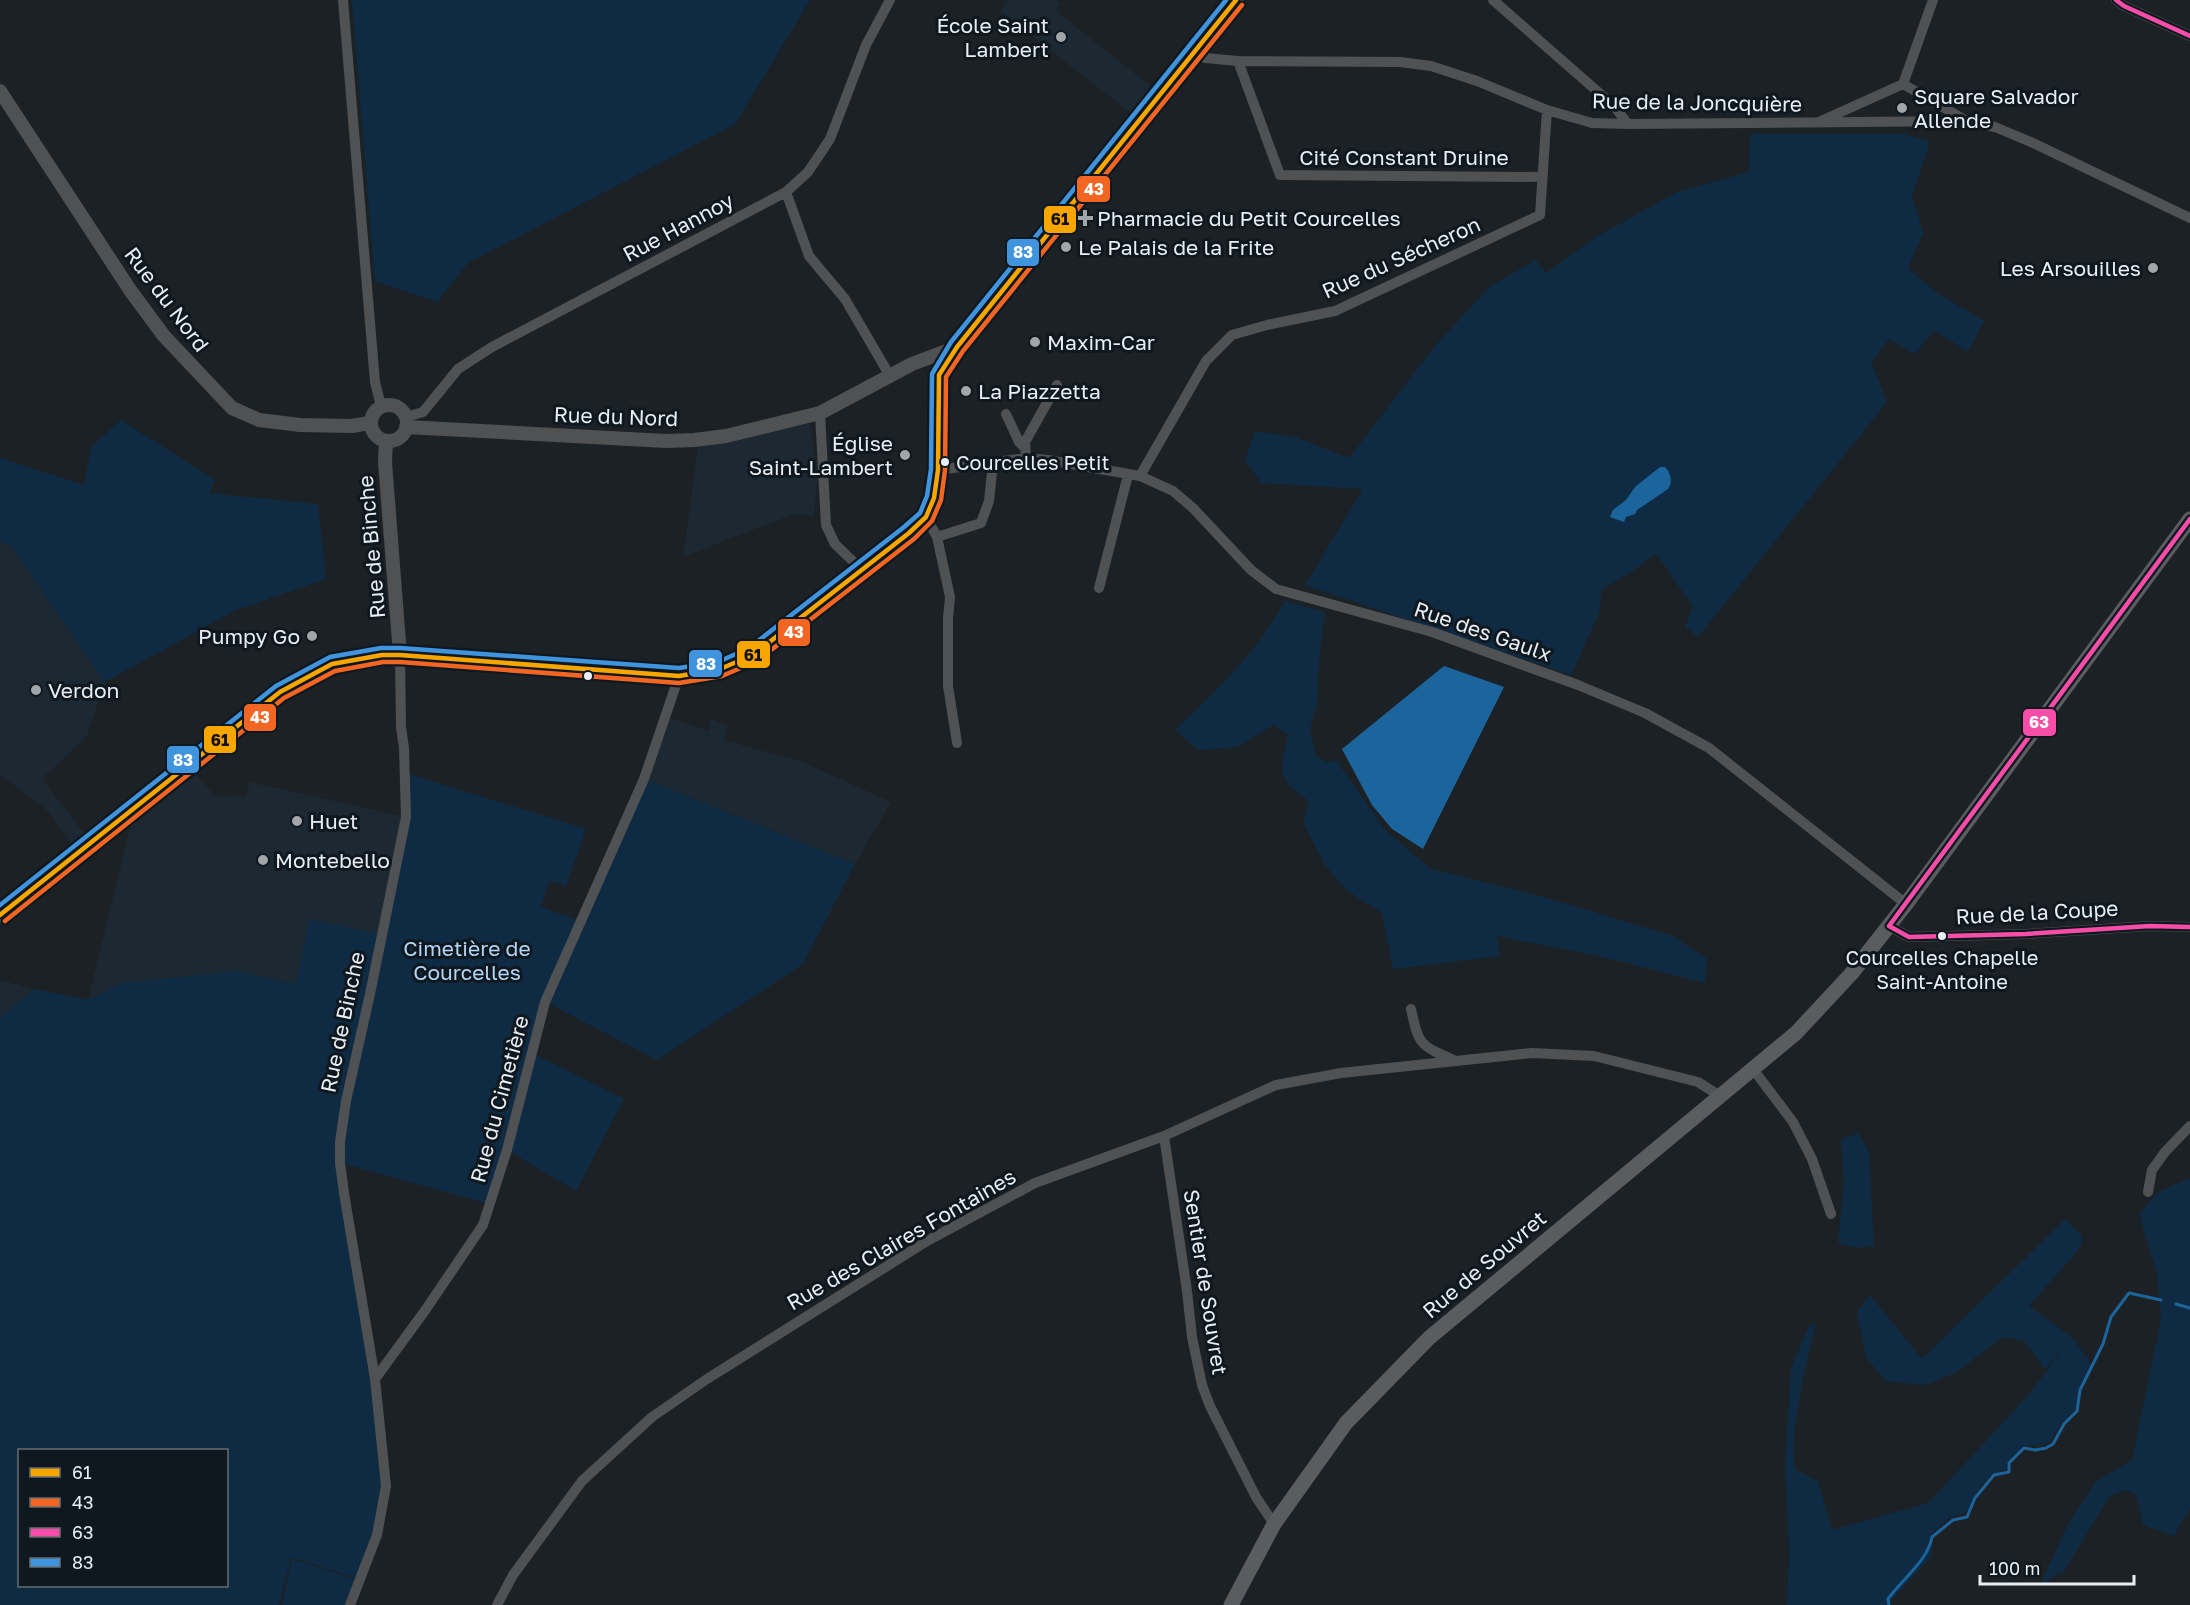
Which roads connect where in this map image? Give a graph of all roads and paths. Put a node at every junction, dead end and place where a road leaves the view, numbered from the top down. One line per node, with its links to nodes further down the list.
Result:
1 (343, 0): 22 (street)
2 (890, 0): 17 (street, Rue Hannoy)
3 (1236, 0): 8 (main road)
4 (1493, 0): 15 (street)
5 (1933, 0): 10 (street)
6 (2116, 0): 7 (street)
7 (2190, 36)
8 (1193, 54): 9 (street, Rue de la Joncquière); 19 (main road)
9 (1238, 61): 12 (street, Rue de la Joncquière); 16 (street, Cité Constant Druine)
10 (1903, 84): 13 (street); 14 (street)
11 (0, 91): 26 (street, Rue du Nord)
12 (1547, 110): 15 (street, Rue de la Joncquière); 16 (street, Rue du Sécheron)
13 (1965, 120): 14 (street, Rue de la Joncquière); 18 (street, Rue de la Joncquière)
14 (1817, 123): 15 (street, Rue de la Joncquière)
15 (1628, 124)
16 (1542, 177): 32 (street, Rue du Sécheron)
17 (786, 192): 20 (street); 25 (street, Rue Hannoy)
18 (2190, 218)
19 (957, 347): 20 (street, Rue du Nord); 30 (main road)
20 (890, 376): 23 (street, Rue du Nord)
21 (1058, 385): 28 (street)
22 (381, 406): 25 (street); 26 (street)
23 (820, 413): 25 (street, Rue du Nord); 36 (street)
24 (1006, 414): 28 (street)
25 (406, 422): 27 (street)
26 (369, 423): 27 (street)
27 (386, 441): 38 (street, Rue de Binche)
28 (1026, 453): 29 (street, Rue des Gaulx); 31 (street, Rue des Gaulx)
29 (993, 463): 30 (street, Rue des Gaulx); 35 (street)
30 (938, 470): 33 (main road)
31 (1128, 475): 32 (street, Rue des Gaulx); 37 (street)
32 (1140, 476): 41 (street, Rue des Gaulx)
33 (926, 517): 35 (street); 36 (main road)
34 (2190, 519): 41 (main road, Rue de Souvret)
35 (937, 537): 40 (street)
36 (862, 570): 39 (main road)
37 (1100, 588)
38 (400, 655): 39 (main road); 42 (main road); 53 (street, Rue de Binche)
39 (679, 676): 53 (street, Rue du Cimetière)
40 (957, 743)
41 (1906, 904): 43 (main road, Rue de Souvret)
42 (0, 915)
43 (1889, 926): 44 (street, Rue de la Coupe); 47 (main road, Rue de Souvret)
44 (2190, 927)
45 (1411, 1009): 46 (street, Rue des Claires Fontaines)
46 (1457, 1061): 48 (street, Rue des Claires Fontaines); 50 (street, Rue des Claires Fontaines)
47 (1753, 1069): 48 (main road, Rue de Souvret); 52 (street)
48 (1720, 1096): 54 (main road, Rue de Souvret)
49 (2190, 1126): 51 (street)
50 (1164, 1136): 54 (street, Sentier de Souvret); 56 (street, Rue des Claires Fontaines)
51 (2148, 1192)
52 (1831, 1214)
53 (375, 1379): 55 (street, Rue de Binche)
54 (1274, 1524): 57 (main road, Rue de Souvret)
55 (350, 1605)
56 (497, 1605)
57 (1231, 1605)

